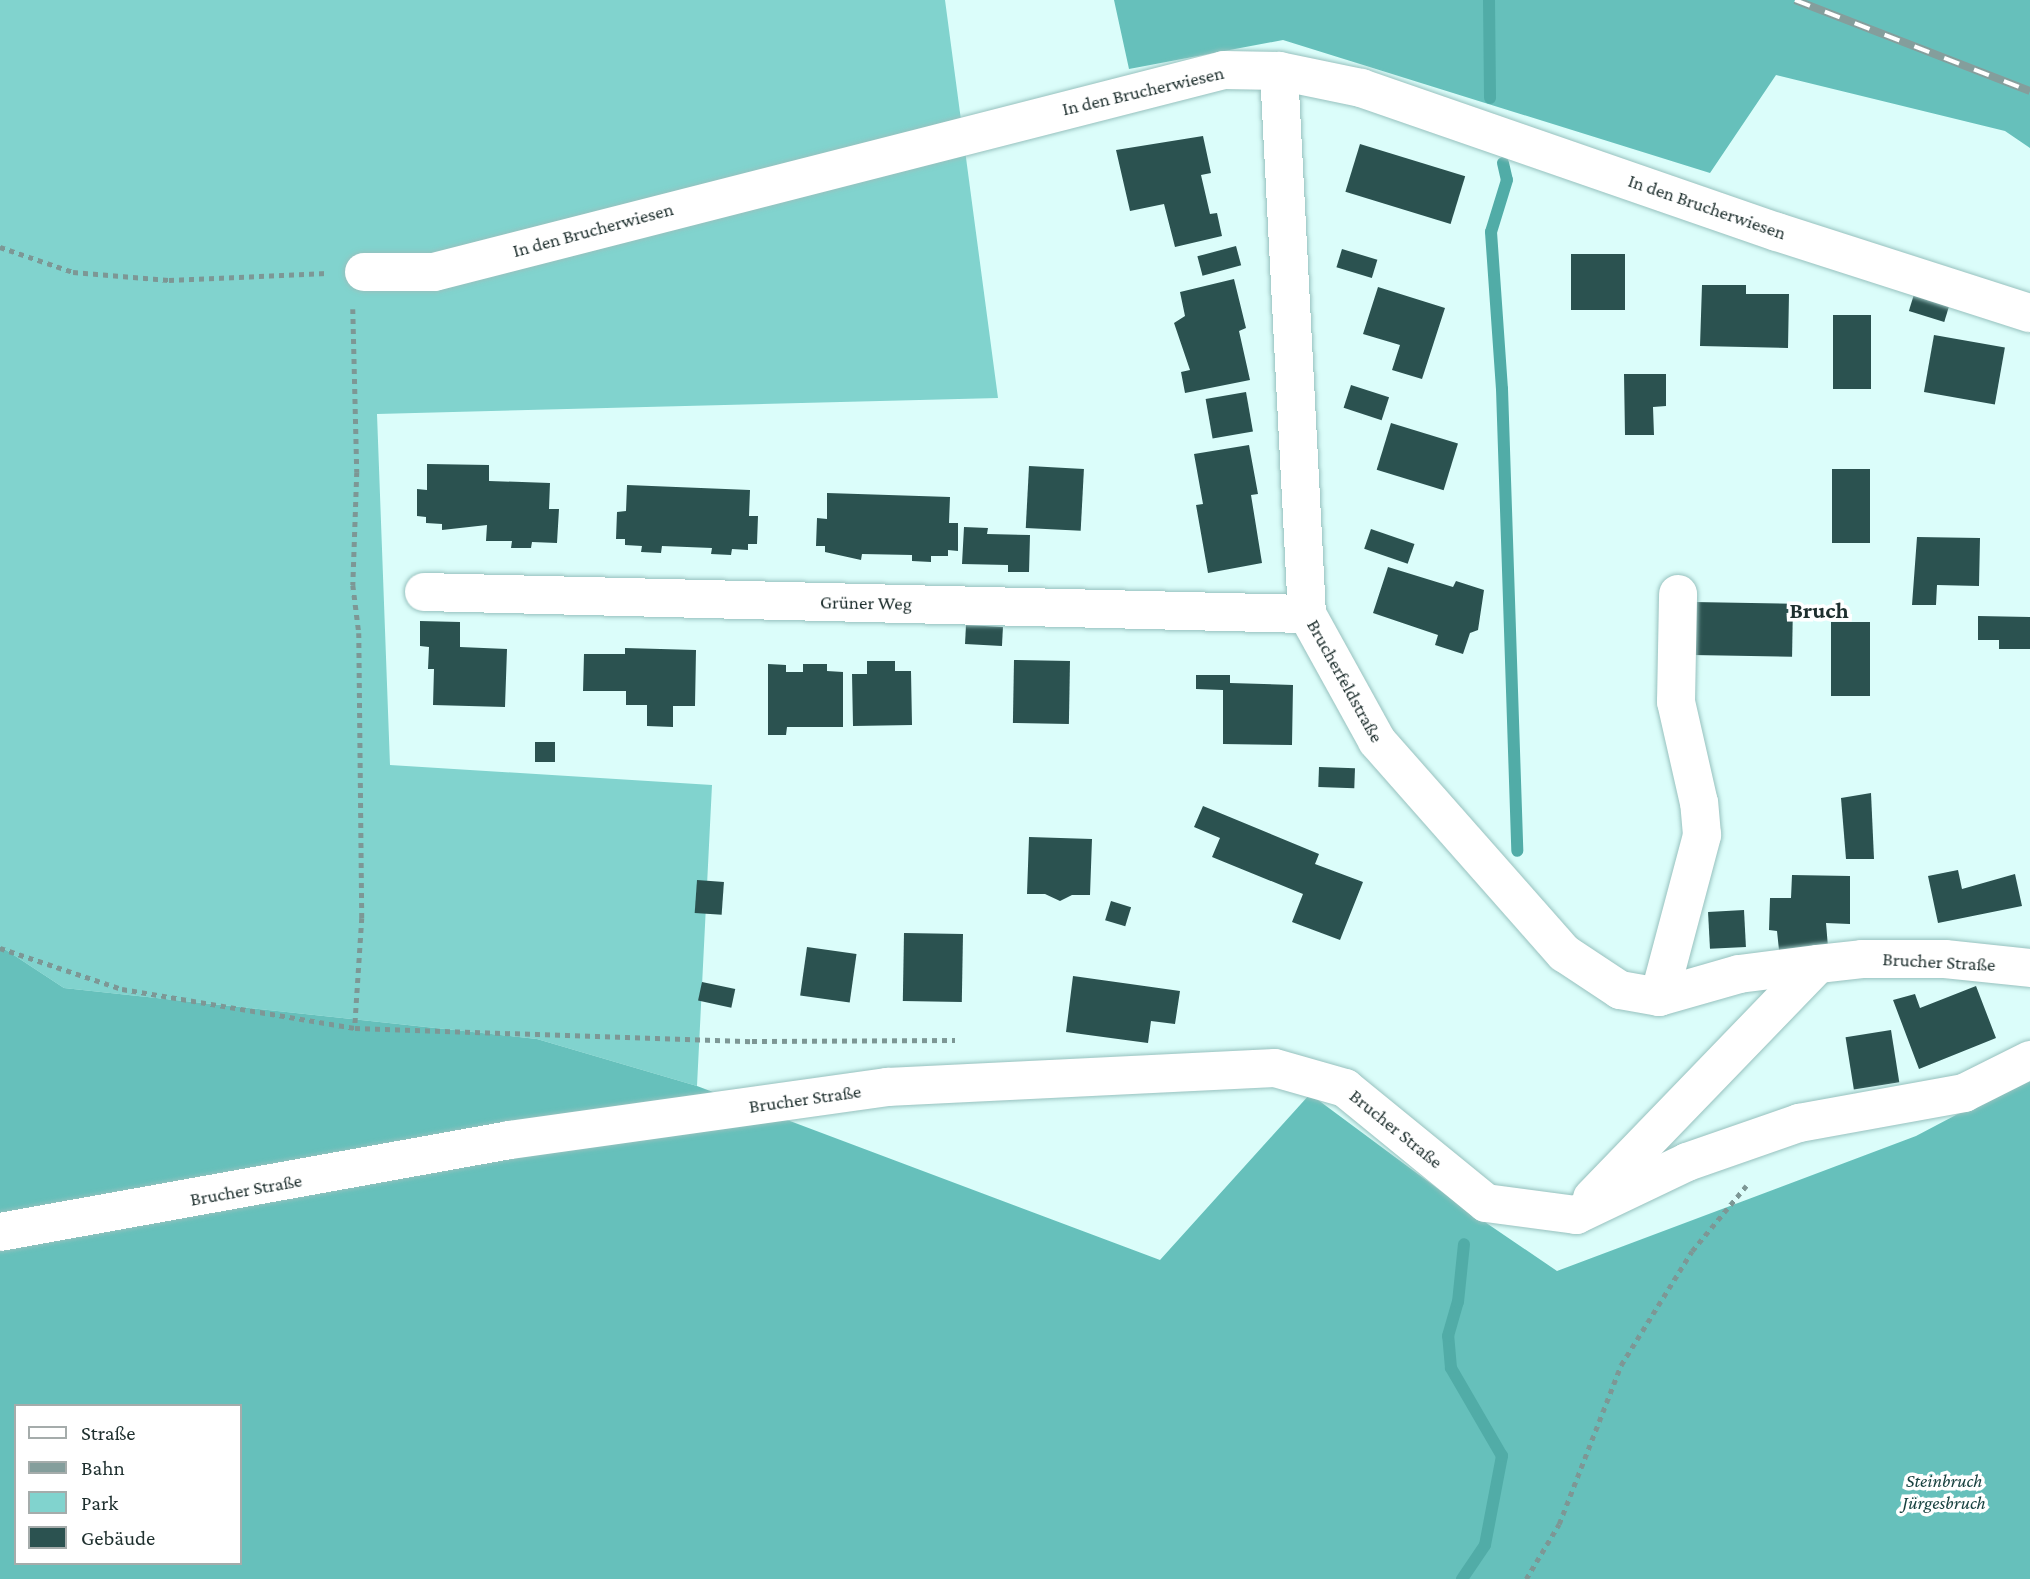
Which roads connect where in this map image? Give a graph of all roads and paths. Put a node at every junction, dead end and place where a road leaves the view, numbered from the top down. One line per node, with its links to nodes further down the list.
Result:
1 (1279, 71): 3 (street, In den Brucherwiesen); 4 (street, In den Brucherwiesen); 7 (street, Brucherfeldstraße)
2 (0, 247): 3 (path)
3 (363, 272): 12 (path)
4 (2030, 313)
5 (424, 592): 7 (street, Grüner Weg)
6 (1678, 594): 11 (street)
7 (1307, 614): 11 (street, Brucherfeldstraße)
8 (0, 948): 12 (path)
9 (1818, 964): 10 (street, Brucher Straße); 11 (street, Brucherfeldstraße); 16 (street)
10 (2030, 968)
11 (1659, 997)
12 (355, 1028): 13 (path)
13 (964, 1042)
14 (2030, 1060): 16 (street)
15 (1754, 1176): 18 (path)
16 (1576, 1215): 17 (street, Brucher Straße)
17 (0, 1232)
18 (1526, 1579)

